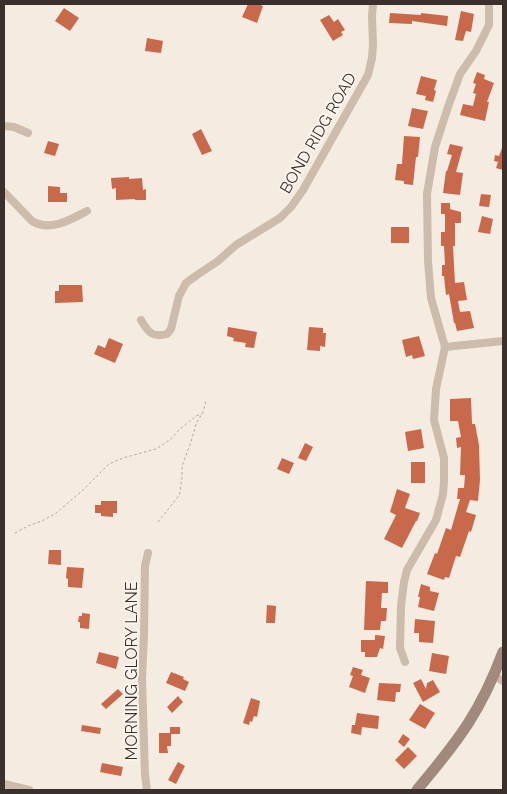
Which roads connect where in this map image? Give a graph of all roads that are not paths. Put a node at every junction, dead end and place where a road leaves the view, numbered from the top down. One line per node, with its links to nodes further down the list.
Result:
1 (372, 4): 7 (street, BOND RIDG ROAD)
2 (489, 4): 9 (street)
3 (4, 126): 4 (street)
4 (28, 133)
5 (4, 192): 6 (street)
6 (87, 212)
7 (141, 320)
8 (503, 341): 9 (street)
9 (446, 347): 12 (street)
10 (148, 553): 16 (street, MORNING GLORY LANE)
11 (503, 652): 13 (main road)
12 (405, 662)
13 (499, 678): 17 (main road)
14 (4, 784): 15 (street)
15 (28, 790)
16 (147, 790)
17 (417, 790)

